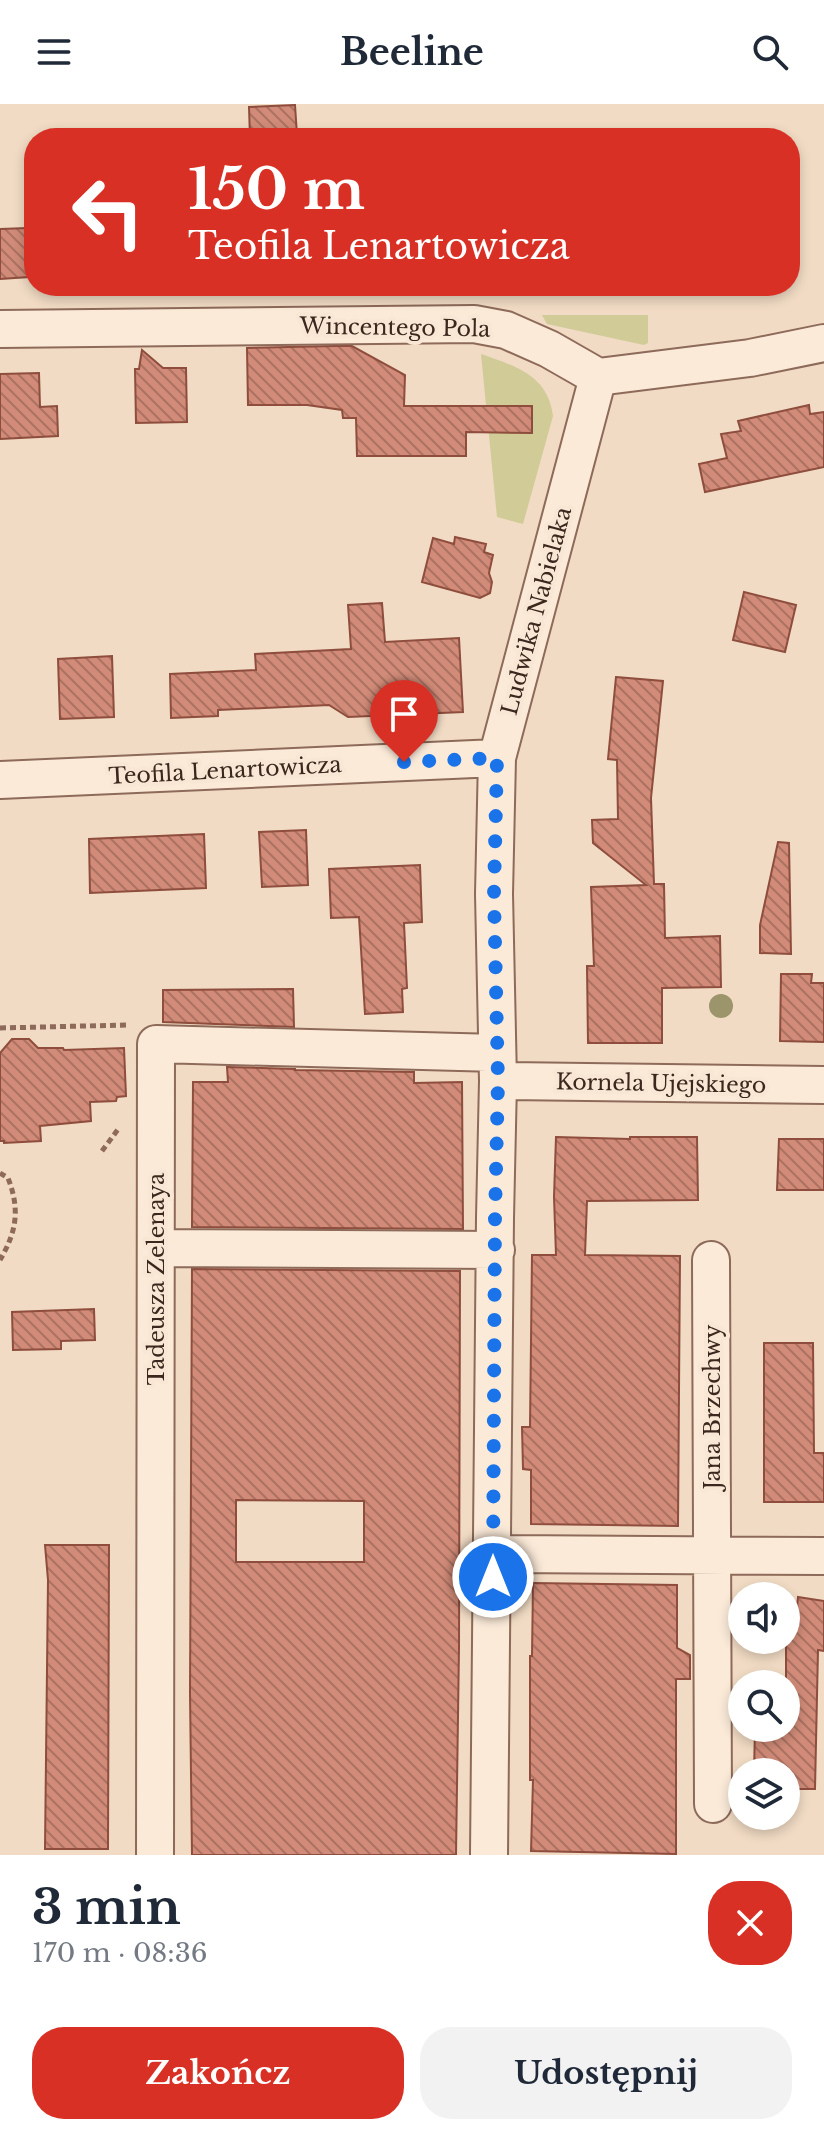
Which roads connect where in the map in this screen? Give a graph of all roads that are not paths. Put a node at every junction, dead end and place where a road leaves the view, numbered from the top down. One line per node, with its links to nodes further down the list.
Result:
1 (0, 329): 3 (street, Wincentego Pola)
2 (824, 343): 3 (street)
3 (598, 377): 4 (street, Ludwika Nabielaka)
4 (497, 758): 5 (street, Teofila Lenartowicza); 6 (street, Ludwika Nabielaka)
5 (0, 780)
6 (498, 1067): 7 (street, Kornela Ujejskiego); 8 (street, Tadeusza Zelenaya); 9 (street, Ludwika Nabielaka)
7 (824, 1085)
8 (157, 1248): 9 (street); 15 (street, Tadeusza Zelenaya)
9 (496, 1250): 11 (street, Ludwika Nabielaka)
10 (711, 1260): 12 (street, Jana Brzechwy)
11 (493, 1554): 12 (street); 16 (street, Ludwika Nabielaka)
12 (712, 1554): 13 (street); 14 (street, Jana Brzechwy)
13 (824, 1556)
14 (713, 1804)
15 (155, 1855)
16 (489, 1855)

